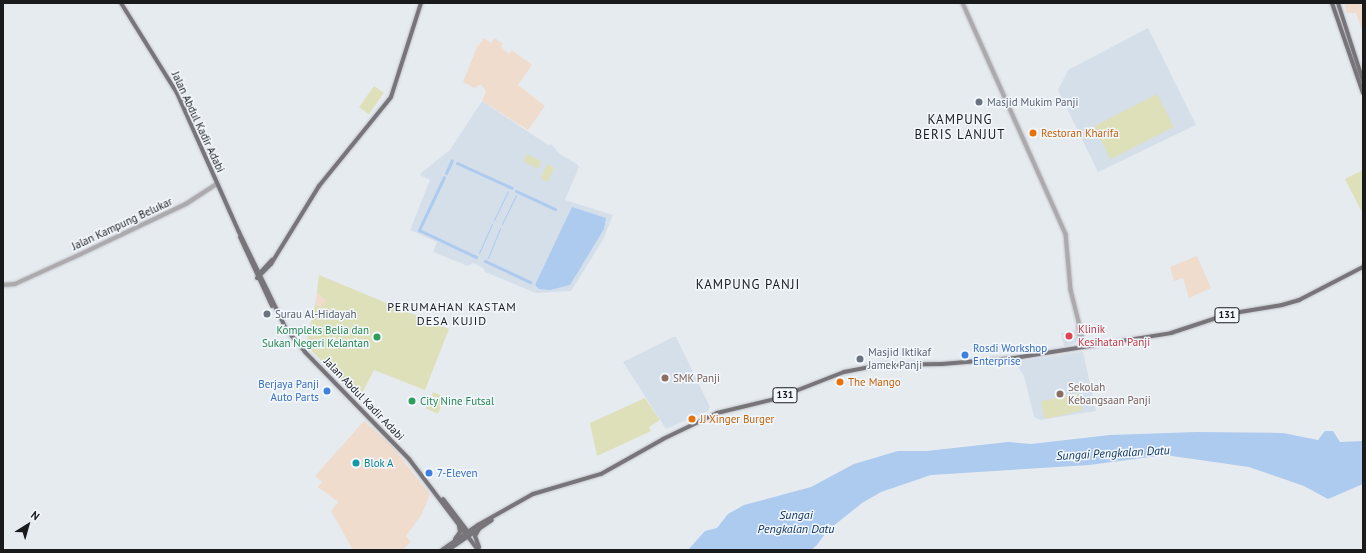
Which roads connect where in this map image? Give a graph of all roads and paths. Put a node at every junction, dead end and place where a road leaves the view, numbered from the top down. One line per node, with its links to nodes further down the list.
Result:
1 (121, 3): 8 (main road, Jalan Abdul Kadir Adabi)
2 (421, 3): 10 (main road)
3 (963, 3): 12 (street)
4 (1332, 3): 7 (main road)
5 (1338, 3): 6 (main road)
6 (1363, 81)
7 (1363, 93)
8 (218, 184): 10 (main road, Jalan Abdul Kadir Adabi); 11 (street, Jalan Kampung Belukar)
9 (1363, 268): 12 (main road, 131)
10 (258, 276): 13 (main road, Jalan Abdul Kadir Adabi)
11 (3, 286)
12 (1083, 346): 14 (main road, 131)
13 (460, 523): 14 (main road); 15 (main road, Jalan Abdul Kadir Adabi); 16 (main road)
14 (479, 526): 15 (main road, 131); 17 (main road)
15 (468, 534): 16 (main road, 131); 17 (main road, Jalan Abdul Kadir Adabi)
16 (452, 545): 17 (main road); 18 (main road, 131); 19 (main road, 131)
17 (479, 549)
18 (442, 550)
19 (448, 550)

